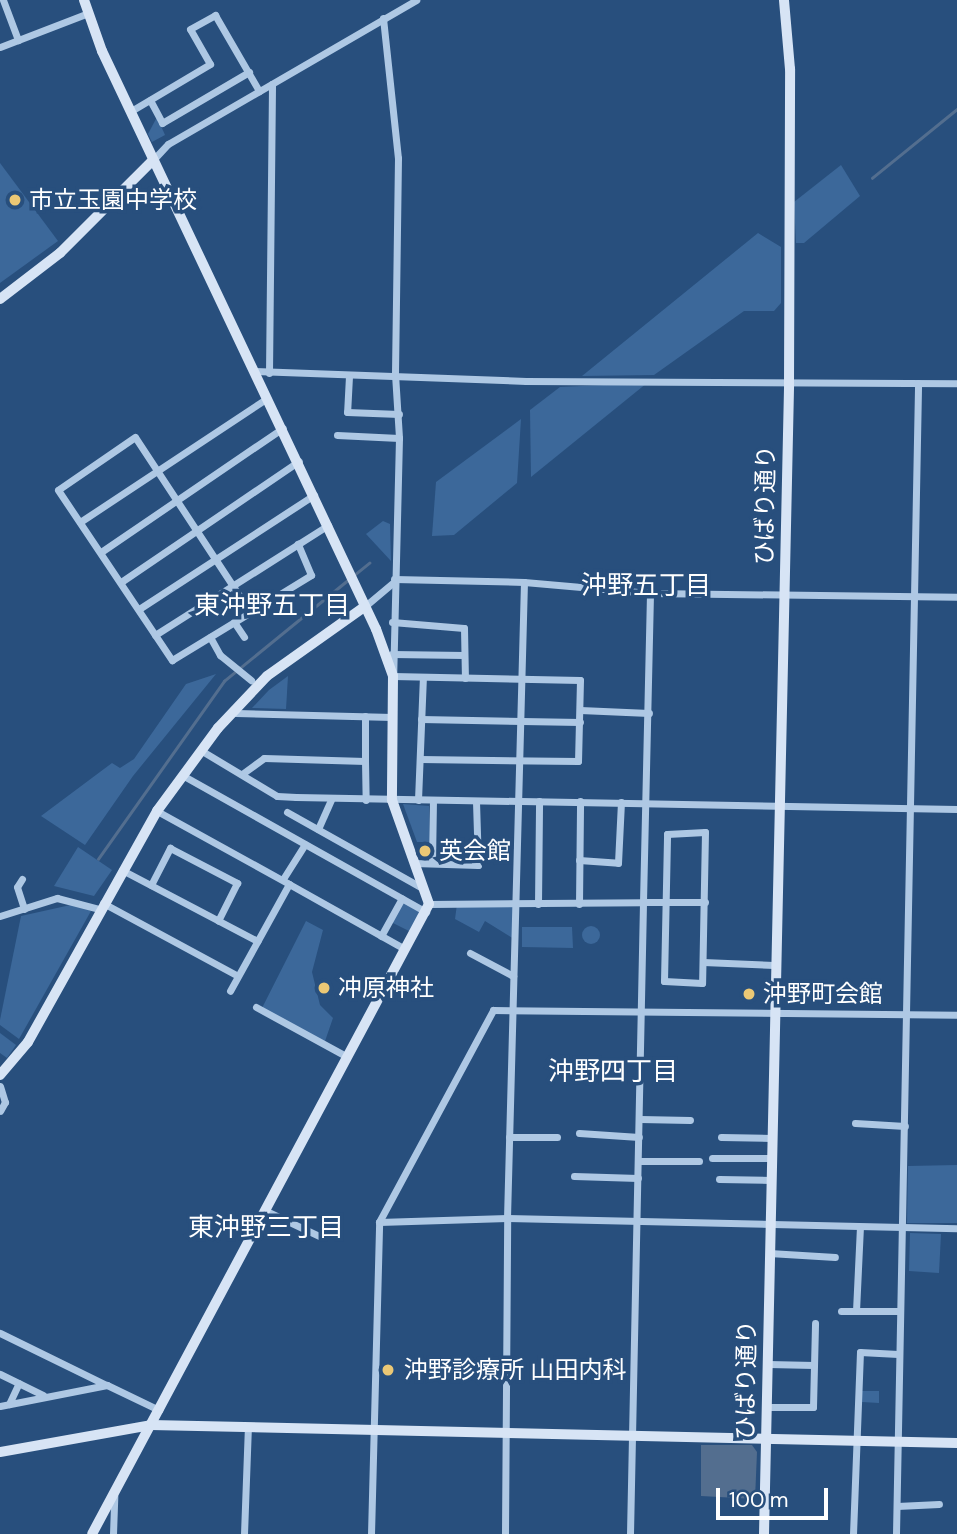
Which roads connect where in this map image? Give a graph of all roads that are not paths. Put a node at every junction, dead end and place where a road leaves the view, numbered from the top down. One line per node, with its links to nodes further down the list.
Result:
1 (3, 0): 7 (street)
2 (84, 0): 5 (street)
3 (416, 0): 6 (street)
4 (784, 0): 22 (street, ひばり通り)
5 (88, 13): 7 (street); 13 (street)
6 (383, 18): 10 (street); 18 (street)
7 (18, 40): 8 (street)
8 (0, 47)
9 (249, 72): 11 (street); 12 (street); 12 (street)
10 (272, 85): 11 (street); 17 (street)
11 (259, 91): 14 (street)
12 (149, 100): 13 (street)
13 (131, 111): 14 (street)
14 (153, 160): 15 (street); 16 (street)
15 (0, 299)
16 (255, 371): 17 (street); 23 (street)
17 (269, 373): 19 (street)
18 (395, 374): 19 (street); 22 (street); 24 (street)
19 (348, 376): 24 (street)
20 (918, 383): 21 (street); 22 (street); 44 (street)
21 (957, 383)
22 (789, 386): 43 (street, ひばり通り)
23 (267, 397): 25 (street); 29 (street)
24 (399, 414): 27 (street)
25 (283, 428): 28 (street); 31 (street)
26 (337, 435): 27 (street)
27 (399, 438): 38 (street)
28 (299, 461): 30 (street); 34 (street)
29 (157, 471): 31 (street); 32 (street); 32 (street)
30 (314, 495): 33 (street); 37 (street)
31 (177, 500): 34 (street); 36 (street)
32 (80, 522): 36 (street)
33 (328, 525): 35 (street); 46 (street)
34 (197, 531): 37 (street); 39 (street)
35 (298, 544): 41 (street); 48 (street)
36 (101, 552): 39 (street)
37 (215, 559): 41 (street); 47 (street)
38 (394, 580): 40 (street); 46 (street); 50 (street)
39 (121, 582): 47 (street)
40 (524, 582): 42 (street); 60 (street)
41 (233, 586): 48 (street); 51 (street)
42 (650, 593): 43 (street); 63 (street)
43 (784, 596): 44 (street); 86 (street, ひばり通り)
44 (917, 597): 45 (street); 87 (street)
45 (957, 597)
46 (364, 607): 56 (street); 62 (street)
47 (139, 609): 51 (street)
48 (250, 612): 49 (street)
49 (234, 622): 52 (street); 53 (street)
50 (391, 622): 54 (street); 55 (street)
51 (155, 635): 52 (street)
52 (209, 637): 59 (street)
53 (244, 637)
54 (392, 654): 55 (street); 56 (street)
55 (464, 655): 58 (street)
56 (393, 676): 57 (street); 65 (street)
57 (423, 677): 58 (street); 66 (street)
58 (465, 678): 60 (street)
59 (251, 680)
60 (520, 681): 61 (street); 67 (street)
61 (580, 710): 63 (street); 68 (street)
62 (236, 713): 64 (street); 69 (street)
63 (649, 713): 85 (street)
64 (365, 716): 65 (street); 72 (street)
65 (392, 717): 77 (street)
66 (421, 719): 67 (street); 70 (street)
67 (520, 721): 68 (street); 71 (street)
68 (580, 722): 71 (street)
69 (202, 751): 73 (street); 74 (street)
70 (420, 759): 71 (street); 78 (street)
71 (519, 760): 81 (street)
72 (365, 761): 73 (street); 76 (street)
73 (242, 774): 75 (street)
74 (182, 775): 89 (street); 92 (street)
75 (331, 800): 76 (street); 91 (street)
76 (366, 800): 77 (street)
77 (392, 800): 78 (street); 94 (street)
78 (418, 800): 79 (street)
79 (433, 800): 80 (street); 95 (street)
80 (476, 801): 81 (street); 95 (street)
81 (518, 801): 82 (street); 105 (street)
82 (539, 801): 83 (street); 106 (street)
83 (580, 802): 84 (street); 93 (street)
84 (621, 803): 85 (street); 93 (street)
85 (647, 803): 86 (street); 102 (street)
86 (778, 806): 87 (street); 118 (street, ひばり通り)
87 (911, 808): 88 (street); 126 (street)
88 (957, 809)
89 (156, 811): 96 (street); 98 (street)
90 (288, 813): 91 (street)
91 (318, 829): 100 (street)
92 (305, 844): 98 (street); 101 (street)
93 (579, 860): 107 (street)
94 (414, 863): 95 (street); 100 (street)
95 (432, 863)
96 (122, 870): 99 (street); 108 (street)
97 (22, 879): 110 (street)
98 (286, 882): 113 (street); 114 (street)
99 (151, 885): 112 (street); 112 (street)
100 (424, 890): 109 (street)
101 (402, 898): 109 (street); 113 (street)
102 (643, 902): 103 (street); 107 (street); 124 (street)
103 (665, 902): 104 (street); 104 (street); 117 (street)
104 (705, 902): 117 (street)
105 (515, 904): 106 (street); 109 (street); 120 (street)
106 (538, 904): 107 (street)
107 (579, 904)
108 (101, 906): 110 (street); 119 (street); 129 (street)
109 (428, 908): 115 (street)
110 (23, 909): 111 (street)
111 (0, 916)
112 (218, 921): 114 (street)
113 (382, 936): 115 (street)
114 (257, 941): 119 (street)
115 (403, 948): 128 (street)
116 (470, 953): 120 (street)
117 (703, 962): 118 (street)
118 (774, 965): 125 (street, ひばり通り)
119 (238, 976): 121 (street)
120 (513, 976): 123 (street)
121 (230, 991)
122 (256, 1007): 128 (street)
123 (513, 1010): 124 (street); 137 (street); 152 (street)
124 (644, 1012): 125 (street); 132 (street)
125 (773, 1012): 126 (street); 141 (street, ひばり通り)
126 (907, 1013): 127 (street); 135 (street)
127 (957, 1015)
128 (346, 1056): 150 (street)
129 (0, 1075)
130 (0, 1086): 131 (street)
131 (0, 1111)
132 (640, 1119): 133 (street); 139 (street)
133 (690, 1119)
134 (855, 1123): 135 (street)
135 (905, 1126): 156 (street)
136 (579, 1133): 139 (street)
137 (509, 1137): 138 (street); 151 (street)
138 (557, 1137)
139 (639, 1137): 144 (street)
140 (722, 1137): 141 (street)
141 (771, 1138): 143 (street, ひばり通り)
142 (712, 1158): 143 (street)
143 (771, 1158): 149 (street, ひばり通り)
144 (639, 1161): 145 (street); 147 (street)
145 (699, 1161)
146 (574, 1176): 147 (street)
147 (638, 1178): 153 (street)
148 (719, 1179): 149 (street)
149 (771, 1180): 154 (street, ひばり通り)
150 (264, 1210): 158 (street); 176 (street)
151 (507, 1218): 152 (street); 153 (street); 180 (street)
152 (379, 1222): 179 (street)
153 (637, 1222): 154 (street); 181 (street)
154 (769, 1226): 155 (street); 159 (street, ひばり通り)
155 (860, 1227): 156 (street); 162 (street)
156 (903, 1227): 157 (street); 163 (street)
157 (957, 1228)
158 (321, 1237)
159 (769, 1253): 160 (street); 167 (street, ひばり通り)
160 (835, 1257)
161 (841, 1311): 162 (street)
162 (856, 1311): 163 (street)
163 (900, 1311): 166 (street)
164 (815, 1322): 168 (street)
165 (0, 1333): 171 (street)
166 (898, 1354): 183 (street); 184 (street)
167 (768, 1364): 168 (street); 175 (street, ひばり通り)
168 (814, 1364): 175 (street)
169 (0, 1374): 170 (street)
170 (19, 1383): 172 (street); 173 (street)
171 (107, 1385): 172 (street); 176 (street)
172 (44, 1396): 173 (street)
173 (9, 1404): 174 (street)
174 (0, 1406)
175 (767, 1408): 182 (street, ひばり通り)
176 (159, 1410): 177 (street)
177 (151, 1425): 178 (street); 186 (street); 187 (street)
178 (248, 1427): 179 (street); 192 (street)
179 (374, 1433): 180 (street); 193 (street)
180 (505, 1435): 181 (street); 194 (street)
181 (634, 1437): 182 (street); 195 (street)
182 (767, 1440): 183 (street); 196 (street, ひばり通り)
183 (853, 1441): 184 (street); 197 (street)
184 (896, 1442): 185 (street); 189 (street)
185 (957, 1443)
186 (0, 1452)
187 (114, 1495): 190 (street); 191 (street)
188 (939, 1504): 189 (street)
189 (897, 1506): 198 (street)
190 (92, 1534)
191 (113, 1534)
192 (244, 1534)
193 (371, 1534)
194 (505, 1534)
195 (630, 1534)
196 (764, 1534)
197 (853, 1534)
198 (896, 1534)

